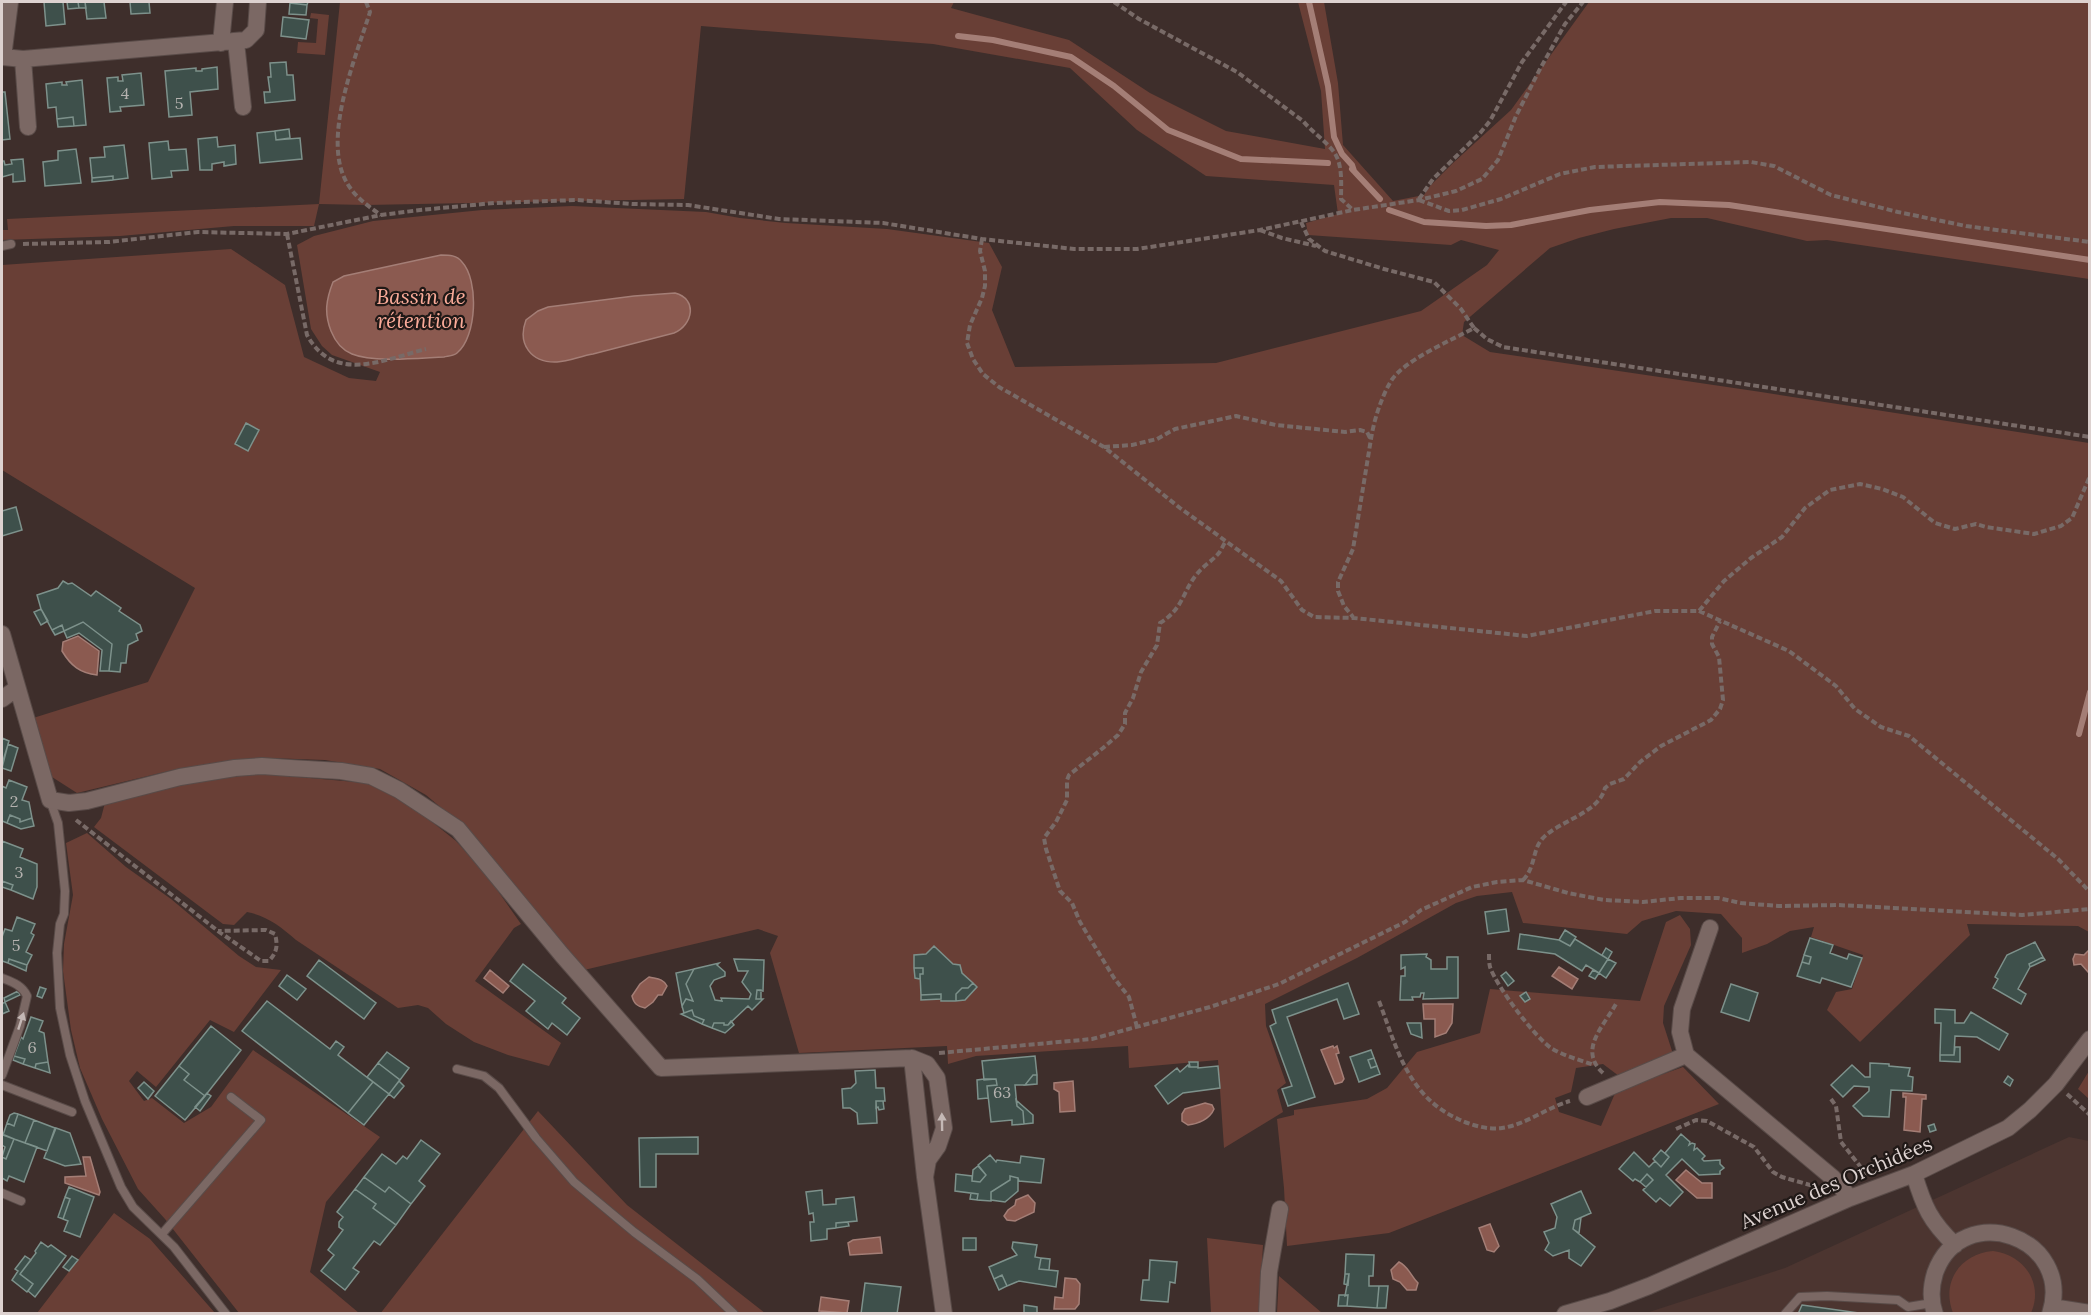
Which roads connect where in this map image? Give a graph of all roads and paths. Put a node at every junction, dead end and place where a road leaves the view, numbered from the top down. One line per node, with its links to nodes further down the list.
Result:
1 (10, 2): 9 (street)
2 (225, 2): 8 (street)
3 (258, 2): 8 (street)
4 (366, 2): 15 (path)
5 (1114, 2): 14 (path)
6 (1566, 2): 13 (path)
7 (1583, 2): 13 (path)
8 (229, 42): 10 (street); 11 (street)
9 (2, 57): 10 (street)
10 (23, 59): 12 (street)
11 (243, 107)
12 (28, 127)
13 (1419, 200): 14 (path); 20 (path)
14 (1353, 210): 16 (path)
15 (381, 215): 18 (path); 19 (path)
16 (1301, 222): 17 (path); 23 (path)
17 (1260, 230): 19 (path); 23 (path)
18 (287, 234): 21 (path); 25 (path)
19 (982, 239): 28 (path)
20 (2090, 242)
21 (11, 244): 22 (lane)
22 (2, 246)
23 (1316, 246): 24 (path)
24 (1474, 328): 26 (path); 27 (path)
25 (426, 349)
26 (2090, 437)
27 (1371, 439): 28 (path); 32 (path)
28 (1104, 447): 30 (path)
29 (2090, 476): 31 (path)
30 (1226, 541): 32 (path); 47 (path)
31 (1699, 611): 32 (path); 33 (path)
32 (1354, 618)
33 (1720, 621): 38 (path); 39 (path)
34 (2, 634): 35 (street)
35 (17, 688): 36 (street); 37 (street)
36 (2, 699)
37 (50, 800): 42 (path); 50 (street); 71 (lane)
38 (1523, 880): 40 (path); 47 (path)
39 (2090, 892)
40 (2090, 909)
41 (1710, 928): 49 (street)
42 (218, 930): 42 (path)
43 (1489, 954): 51 (path)
44 (2, 978): 53 (lane, one-way to 44)
45 (1379, 1001): 58 (path)
46 (1616, 1004): 51 (path)
47 (1137, 1027): 50 (path)
48 (2090, 1039): 55 (street, Avenue des Orchidées)
49 (1686, 1055): 54 (street); 65 (street)
50 (912, 1059): 64 (street); 64 (street, one-way to 50)
51 (1594, 1065): 54 (path)
52 (457, 1069): 77 (lane)
53 (2, 1075)
54 (1622, 1081): 58 (street)
55 (2056, 1084): 61 (path); 63 (street, Avenue des Orchidées)
56 (2, 1085): 60 (lane)
57 (231, 1096): 71 (lane)
58 (1587, 1096)
59 (1831, 1099): 66 (path)
60 (72, 1112)
61 (2090, 1115)
62 (1676, 1130): 65 (path)
63 (1914, 1174): 66 (street, Avenue des Orchidées); 72 (street)
64 (925, 1177): 78 (street)
65 (1833, 1178): 68 (street)
66 (1875, 1188): 68 (street, Avenue des Orchidées)
67 (2, 1193): 69 (lane)
68 (1850, 1198): 80 (street, Avenue des Orchidées)
69 (21, 1201)
70 (1280, 1209): 79 (street)
71 (162, 1234): 76 (lane)
72 (1955, 1245): 73 (street); 74 (street)
73 (1933, 1308): 81 (lane)
74 (2051, 1310): 75 (street)
75 (2090, 1313)
76 (226, 1314)
77 (735, 1314)
78 (944, 1314)
79 (1267, 1314)
80 (1565, 1314)
81 (1785, 1314)

